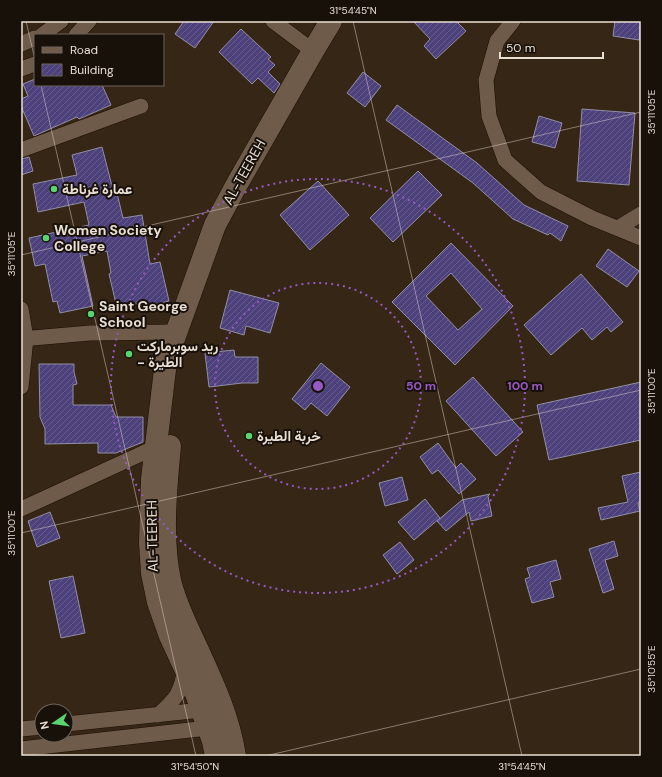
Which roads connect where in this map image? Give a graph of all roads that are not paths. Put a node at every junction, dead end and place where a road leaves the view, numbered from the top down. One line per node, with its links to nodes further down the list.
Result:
1 (61, 21): 6 (street)
2 (89, 21): 7 (street)
3 (273, 21): 10 (street)
4 (331, 21): 10 (main road, AL-TEEREH)
5 (513, 21): 16 (street)
6 (43, 34)
7 (77, 34)
8 (34, 38): 9 (street)
9 (21, 44)
10 (313, 51): 19 (main road, AL-TEEREH)
11 (34, 64): 12 (street)
12 (21, 69)
13 (141, 106): 14 (street)
14 (21, 150)
15 (641, 214): 16 (street)
16 (618, 228): 17 (street)
17 (641, 238)
18 (21, 309): 20 (street)
19 (176, 332): 20 (street); 22 (main road, AL-TEEREH); 25 (main road, AL-TEEREH)
20 (24, 339): 21 (street)
21 (21, 387)
22 (156, 447): 23 (street); 24 (main road, AL-TEEREH)
23 (21, 509)
24 (185, 668): 26 (street); 27 (main road, AL-TEEREH)
25 (224, 712): 27 (street); 33 (main road, AL-TEEREH)
26 (158, 715): 27 (street); 28 (street)
27 (205, 719): 31 (street); 32 (main road, AL-TEEREH)
28 (74, 723)
29 (34, 728): 30 (street)
30 (21, 729)
31 (21, 749)
32 (216, 756)
33 (235, 756)

